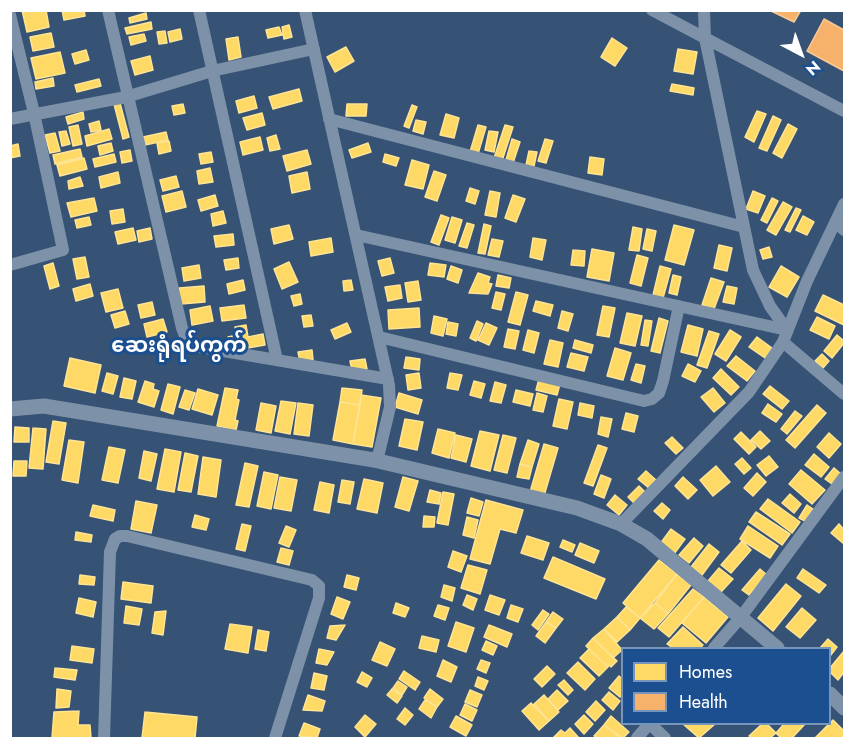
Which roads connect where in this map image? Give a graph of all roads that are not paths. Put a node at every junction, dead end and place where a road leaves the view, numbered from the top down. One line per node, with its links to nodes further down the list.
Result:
1 (108, 10): 10 (street)
2 (199, 10): 9 (street)
3 (305, 10): 8 (street)
4 (652, 10): 7 (street)
5 (704, 10): 7 (street)
6 (10, 15): 12 (street)
7 (705, 38): 11 (street); 17 (street)
8 (314, 49): 9 (street); 14 (street)
9 (212, 71): 10 (street); 23 (street)
10 (126, 97): 12 (street); 23 (street)
11 (844, 111)
12 (34, 113): 13 (street); 19 (street)
13 (10, 118)
14 (329, 119): 17 (street); 18 (street)
15 (844, 204): 16 (street)
16 (840, 226): 21 (street)
17 (744, 227): 21 (street)
18 (356, 235): 20 (street); 22 (street)
19 (10, 265)
20 (679, 306): 21 (street); 22 (street)
21 (785, 336): 25 (street); 29 (street)
22 (379, 337): 24 (street)
23 (277, 360): 24 (street)
24 (388, 379): 27 (street)
25 (844, 394)
26 (10, 409): 27 (street)
27 (377, 461): 29 (street)
28 (844, 477): 30 (street)
29 (621, 524): 30 (street)
30 (741, 617): 31 (street); 32 (street)
31 (715, 647)
32 (776, 647)
33 (831, 695): 34 (street)
34 (844, 708)
35 (648, 725): 39 (street)
36 (652, 725): 40 (street)
37 (104, 738): 38 (street)
38 (276, 738)
39 (637, 738)
40 (665, 738)

